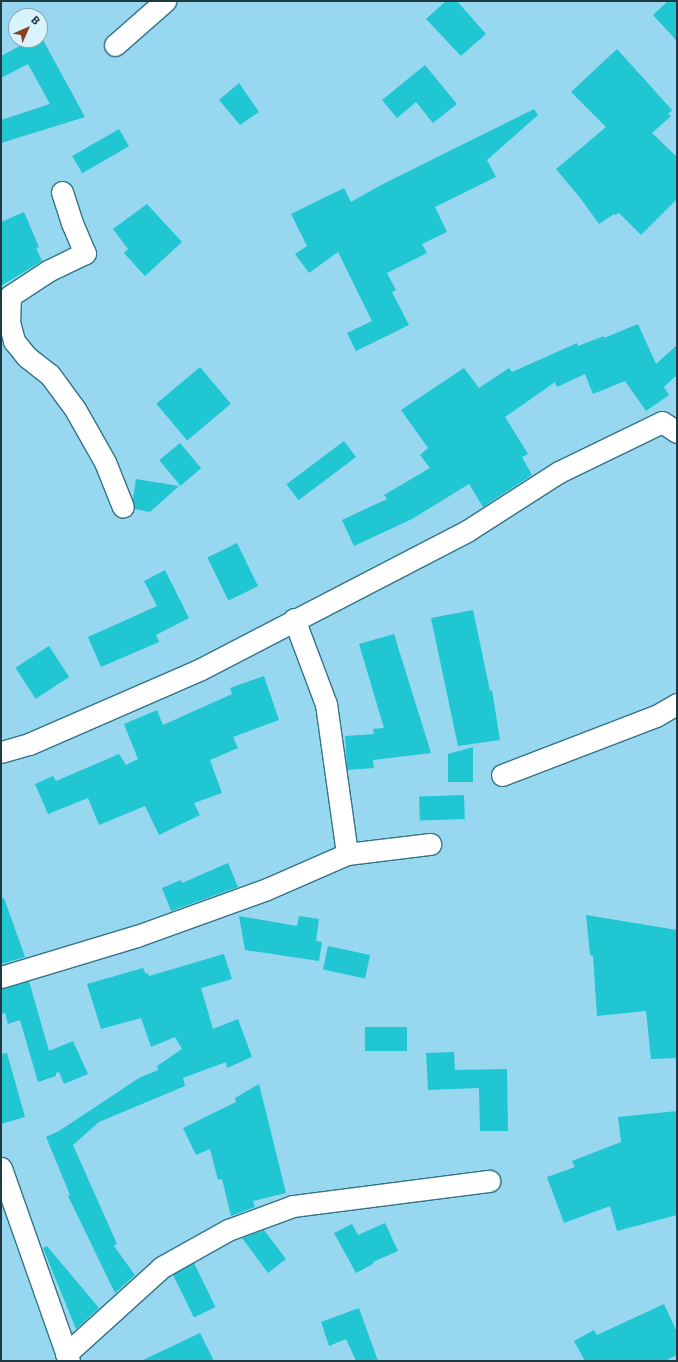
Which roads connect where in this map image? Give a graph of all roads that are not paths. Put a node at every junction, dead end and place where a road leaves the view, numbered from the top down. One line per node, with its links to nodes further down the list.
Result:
1 (165, 1): 2 (street)
2 (115, 45)
3 (62, 192): 4 (street)
4 (5, 324): 6 (street)
5 (677, 432): 7 (street)
6 (123, 507)
7 (294, 620): 9 (street); 12 (street)
8 (677, 704): 10 (street)
9 (1, 752)
10 (502, 775)
11 (430, 844): 12 (street)
12 (347, 854): 13 (street)
13 (1, 977)
14 (1, 1168): 16 (street)
15 (489, 1181): 16 (street)
16 (67, 1357)

